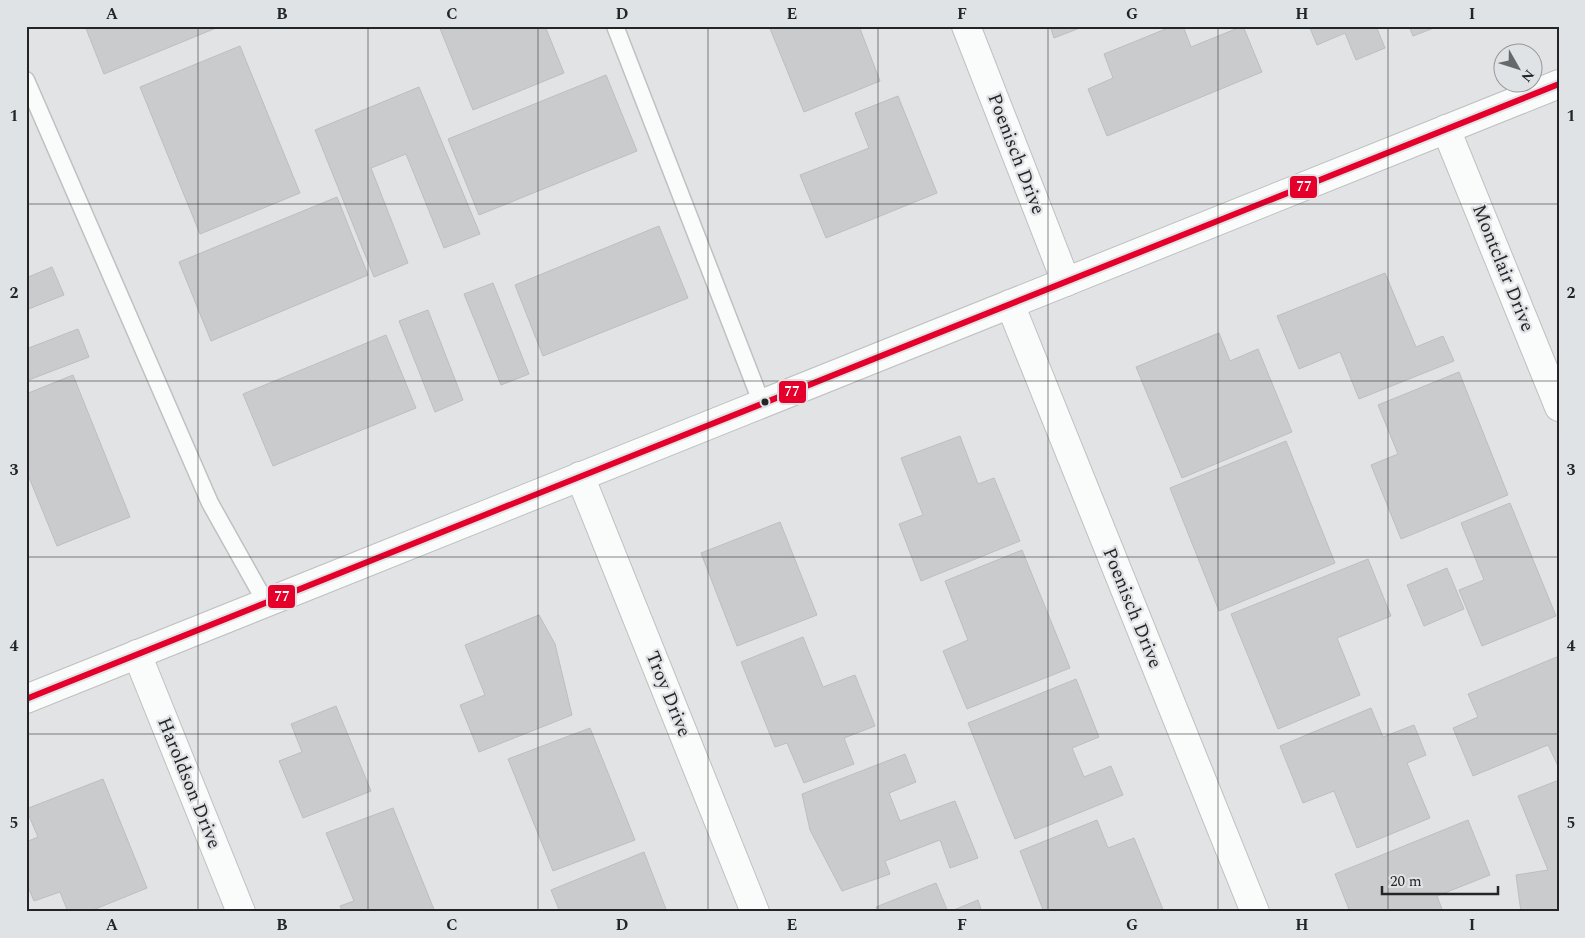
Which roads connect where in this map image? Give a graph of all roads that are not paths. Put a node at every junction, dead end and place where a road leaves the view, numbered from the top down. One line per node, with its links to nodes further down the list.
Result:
1 (615, 26): 8 (lane)
2 (966, 26): 6 (street, Poenisch Drive)
3 (26, 80): 11 (lane)
4 (1559, 84): 5 (street)
5 (1446, 129): 6 (street); 9 (street, Montclair Drive)
6 (1066, 282): 7 (street)
7 (1010, 304): 8 (street); 16 (street, Poenisch Drive)
8 (762, 404): 10 (street)
9 (1559, 407)
10 (580, 476): 11 (street); 15 (street, Troy Drive)
11 (266, 603): 12 (street)
12 (137, 654): 13 (street); 14 (street, Haroldson Drive)
13 (26, 699)
14 (241, 912)
15 (755, 912)
16 (1255, 912)

